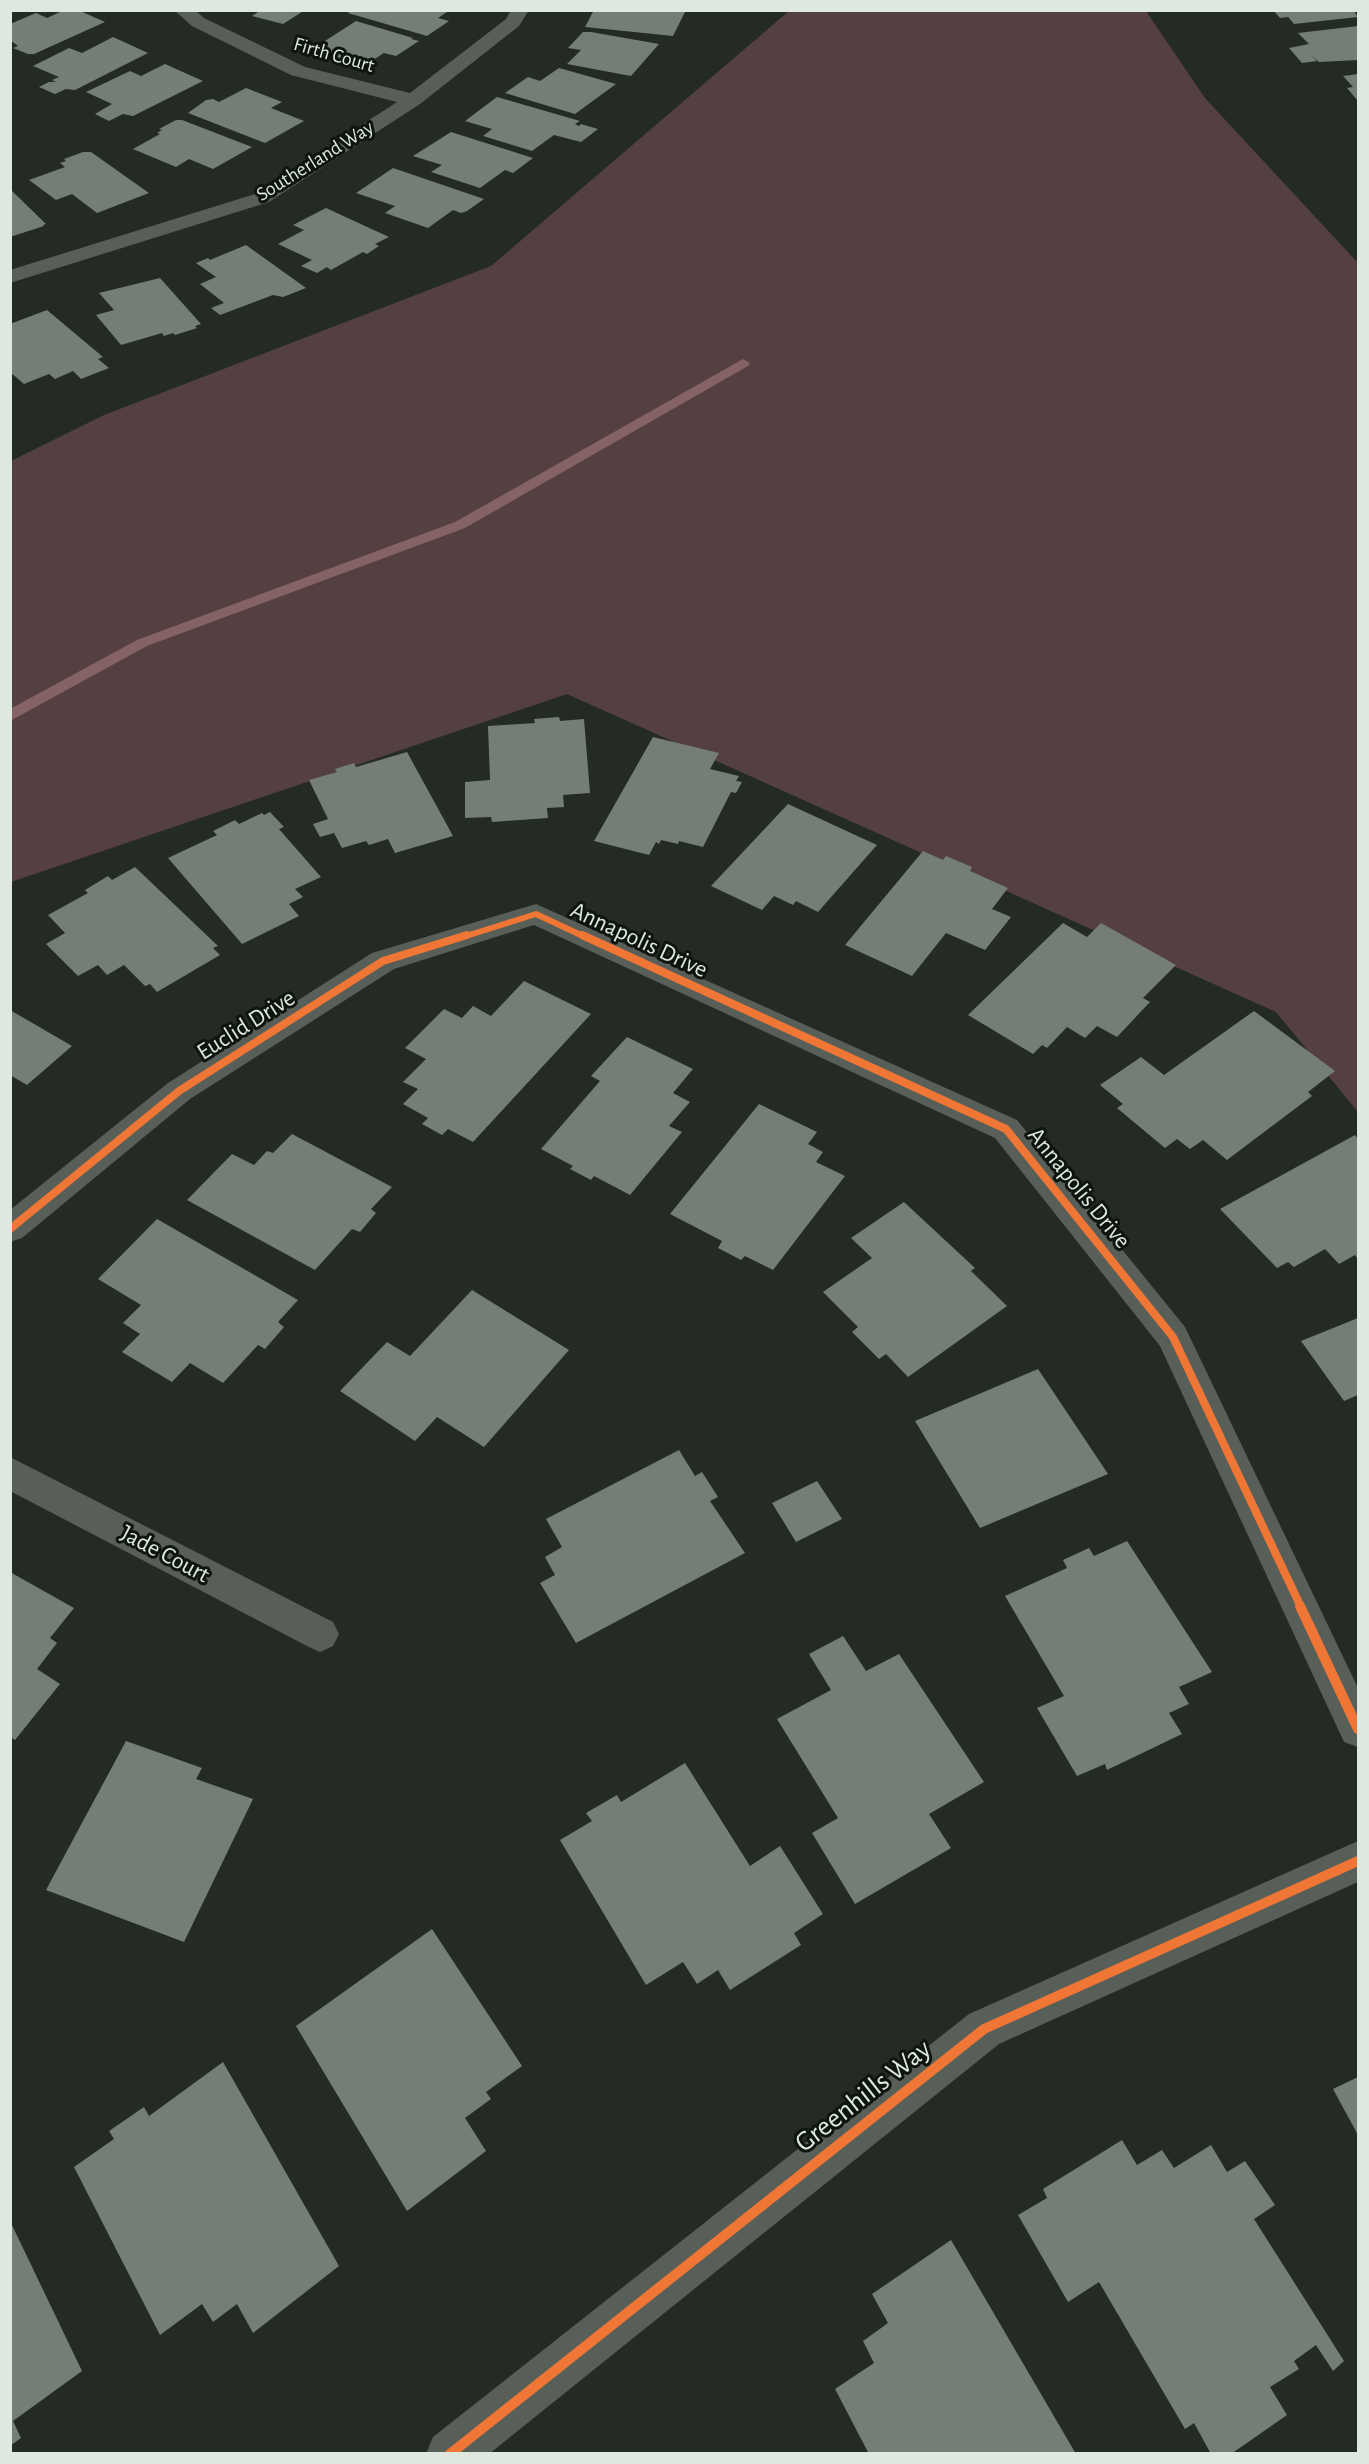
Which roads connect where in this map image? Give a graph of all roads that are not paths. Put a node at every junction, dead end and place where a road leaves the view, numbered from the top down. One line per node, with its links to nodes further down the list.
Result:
1 (183, 10): 3 (street, Firth Court)
2 (520, 10): 3 (street, Southerland Way)
3 (413, 100): 4 (street, Southerland Way)
4 (10, 277)
5 (536, 914): 6 (street, Euclid Drive); 9 (street, Annapolis Drive)
6 (10, 1228)
7 (10, 1473): 8 (street, Jade Court)
8 (320, 1634)
9 (1359, 1729)
10 (1359, 1861): 11 (street, Greenhills Way)
11 (450, 2454)

